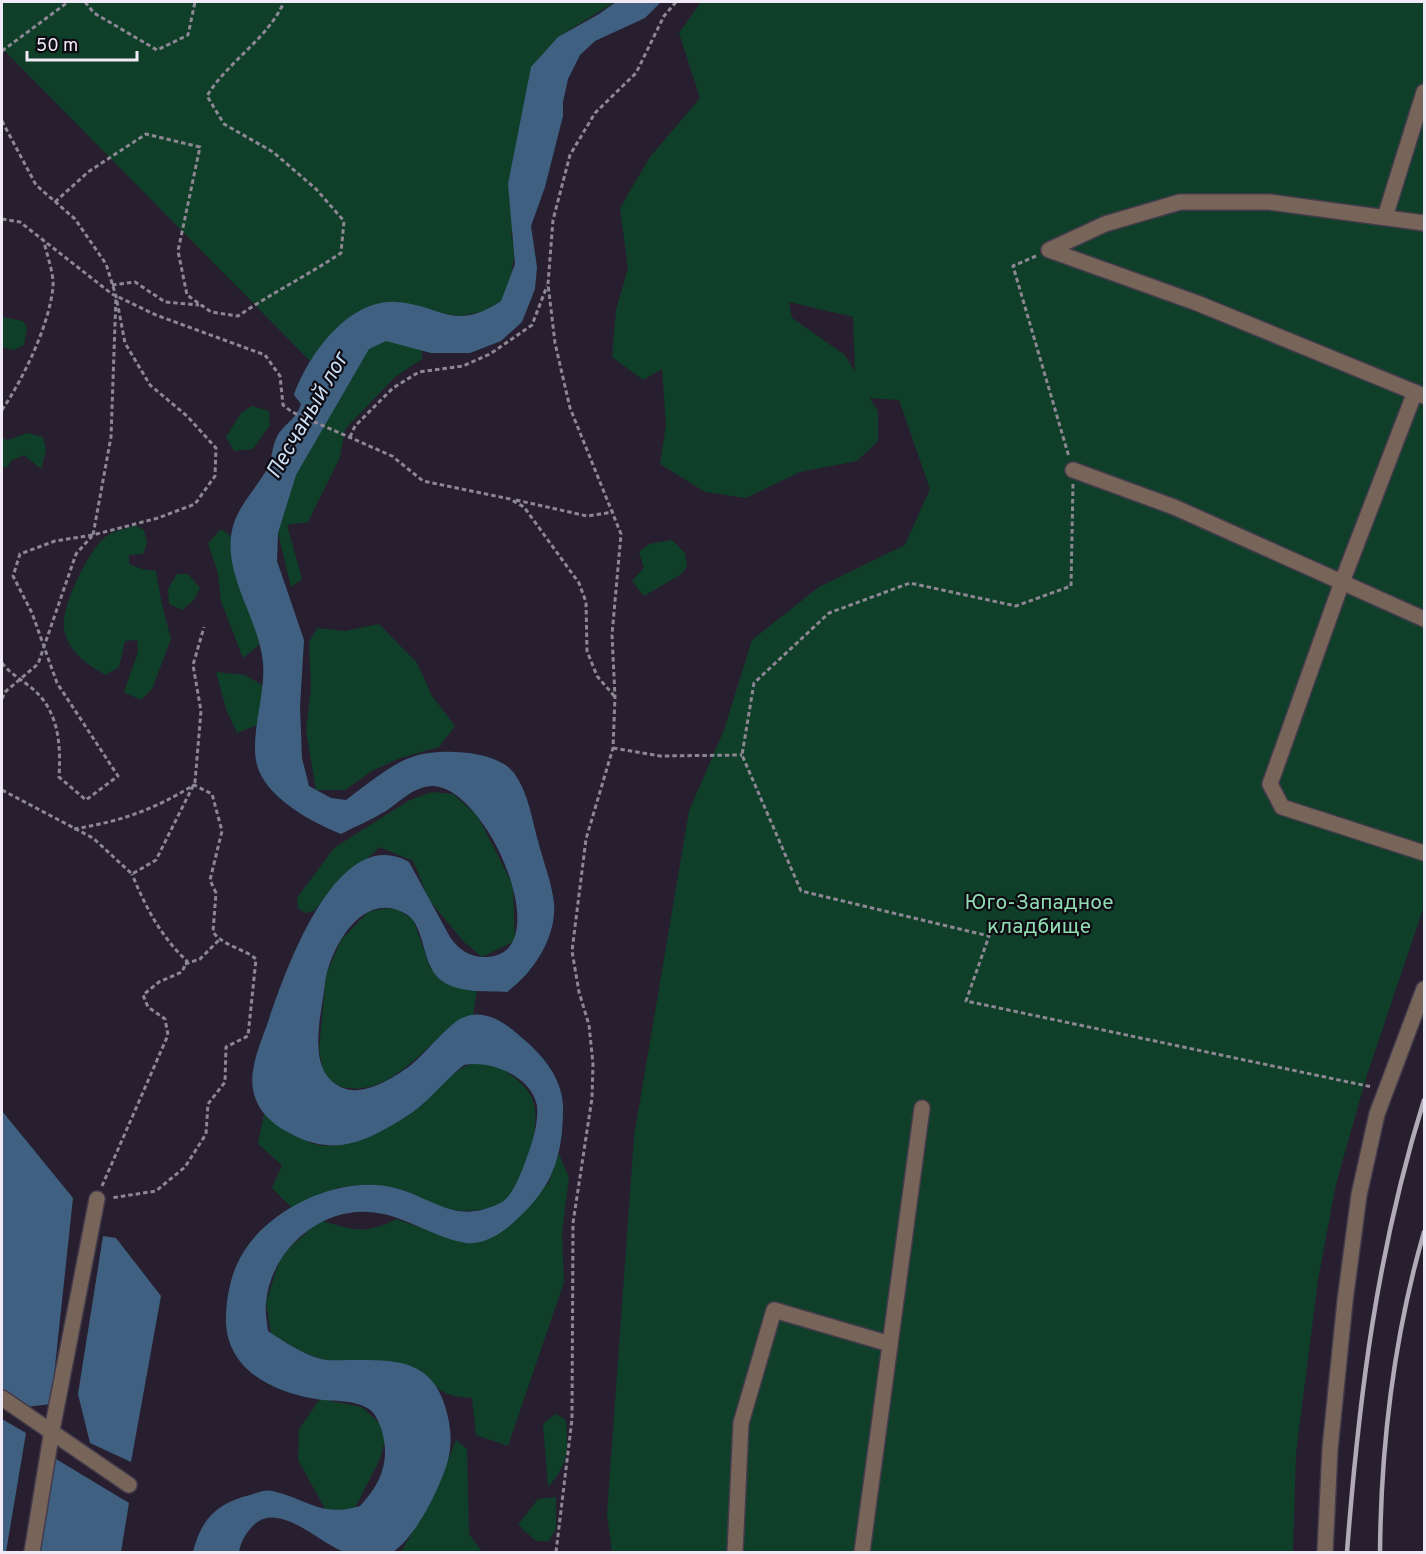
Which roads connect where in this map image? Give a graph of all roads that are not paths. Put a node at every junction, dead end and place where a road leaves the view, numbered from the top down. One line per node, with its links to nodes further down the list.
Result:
1 (1425, 92): 2 (lane)
2 (1384, 217): 3 (lane); 4 (lane)
3 (1425, 224)
4 (1420, 394): 6 (lane)
5 (1073, 470): 6 (lane)
6 (1342, 582): 7 (lane); 8 (lane)
7 (1425, 620)
8 (1425, 853)
9 (1425, 989): 19 (lane)
10 (922, 1108): 12 (lane)
11 (97, 1199): 14 (lane)
12 (890, 1344): 17 (lane); 18 (lane)
13 (2, 1398): 14 (lane)
14 (52, 1430): 15 (lane); 16 (lane)
15 (129, 1485)
16 (32, 1552)
17 (735, 1552)
18 (862, 1552)
19 (1325, 1552)

